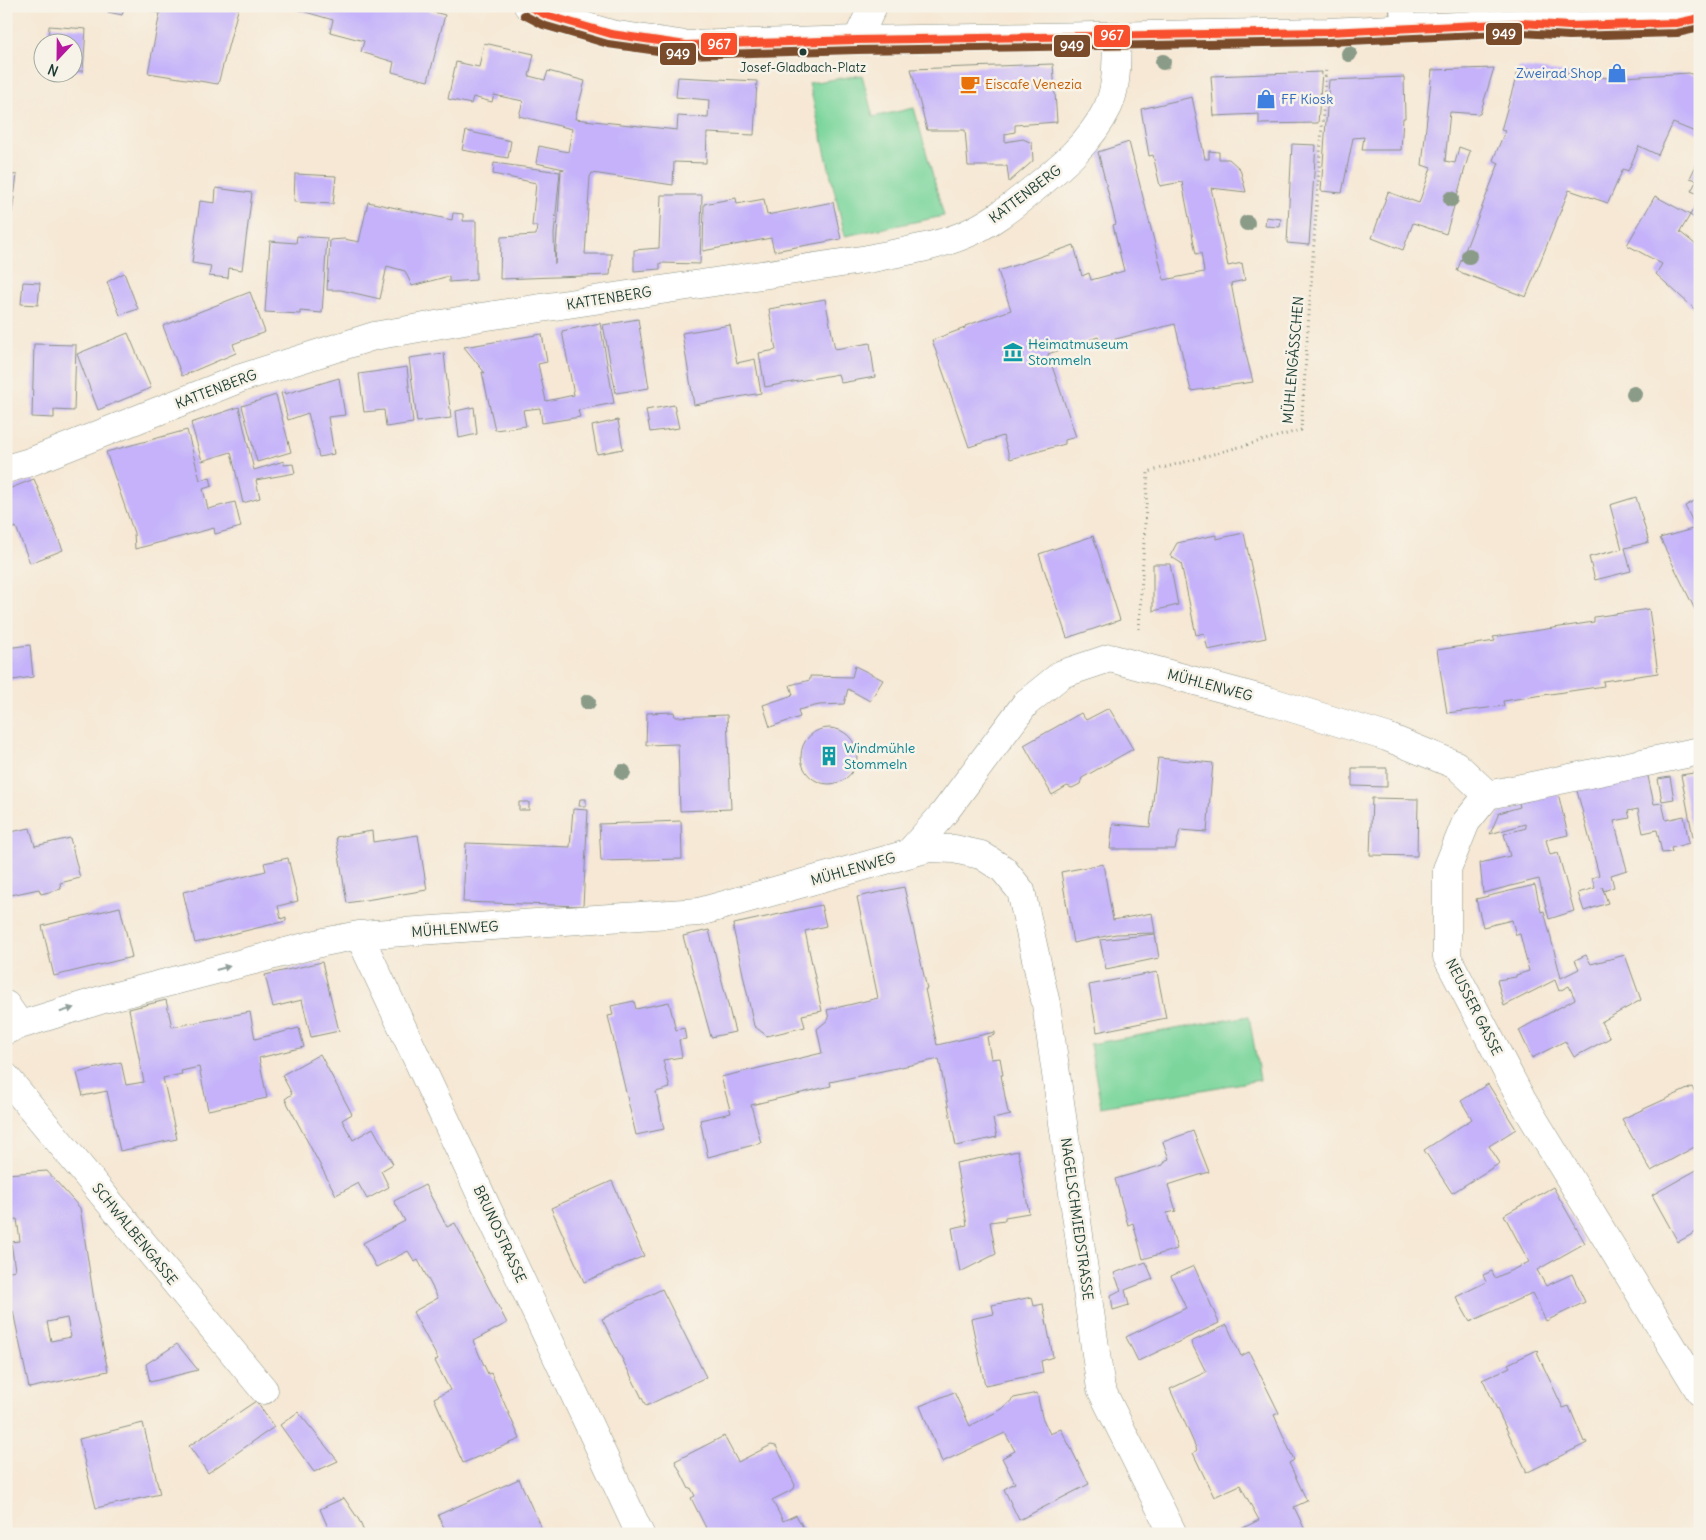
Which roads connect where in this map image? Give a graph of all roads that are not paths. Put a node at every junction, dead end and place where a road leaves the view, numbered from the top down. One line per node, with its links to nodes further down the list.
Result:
1 (528, 6): 7 (street)
2 (874, 6): 7 (street)
3 (1522, 15): 4 (street); 5 (street)
4 (1402, 18): 6 (street)
5 (1700, 18)
6 (1117, 36): 7 (street); 8 (street, KATTENBERG)
7 (857, 40)
8 (6, 469)
9 (1700, 751): 10 (street)
10 (1488, 795): 11 (street, MÜHLENWEG); 17 (street, NEUSSER GASSE)
11 (908, 854): 12 (street, MÜHLENWEG); 13 (street, MÜHLENWEG)
12 (1021, 891): 19 (street, NAGELSCHMIEDSTRASSE)
13 (359, 935): 14 (street, MÜHLENWEG, one-way to 13); 18 (street, BRUNOSTRASSE)
14 (11, 1020)
15 (6, 1077): 16 (street, SCHWALBENGASSE)
16 (264, 1390)
17 (1700, 1392)
18 (640, 1534)
19 (1173, 1534)

